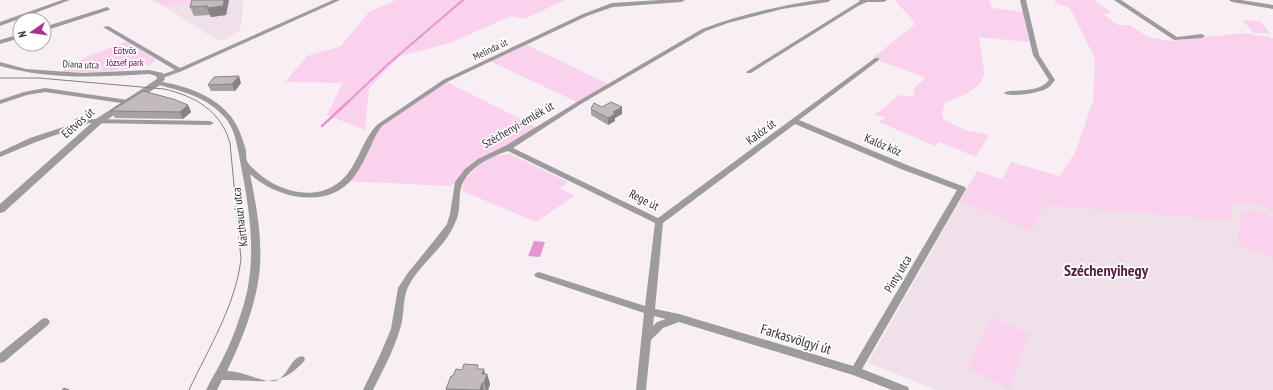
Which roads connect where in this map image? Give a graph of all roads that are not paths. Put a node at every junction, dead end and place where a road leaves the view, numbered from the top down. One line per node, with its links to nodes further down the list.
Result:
1 (67, 0): 13 (street)
2 (336, 0): 21 (street, Eötvös út)
3 (682, 0): 32 (street, Melinda út)
4 (828, 0): 30 (street, Széchenyi-emlék út)
5 (862, 0): 6 (street)
6 (866, 0): 7 (street); 22 (street)
7 (884, 0)
8 (1023, 0): 24 (street)
9 (1116, 0): 16 (street)
10 (1232, 0): 11 (street)
11 (1273, 8)
12 (107, 9): 14 (street)
13 (0, 24)
14 (52, 26)
15 (106, 26): 21 (street)
16 (1202, 36)
17 (12, 38): 18 (street)
18 (0, 42)
19 (876, 59): 27 (street, Kalóz út)
20 (0, 64): 23 (street, Diana utca)
21 (180, 70): 23 (street, Eötvös út)
22 (749, 72)
23 (159, 80): 26 (street, Eötvös út); 32 (street, Karthauzi utca)
24 (1006, 93)
25 (0, 102): 26 (street)
26 (128, 102): 28 (street, Eötvös út)
27 (795, 120): 33 (street, Kalóz köz); 35 (street, Kalóz út)
28 (99, 121): 29 (street); 31 (street); 34 (street, Eötvös út)
29 (210, 123)
30 (508, 148): 35 (street, Rege út); 46 (street, Széchenyi-emlék út)
31 (0, 155)
32 (245, 165): 44 (street, Karthauzi utca)
33 (962, 189): 43 (street, Pinty utca)
34 (0, 210)
35 (659, 222): 37 (street, Rege út)
36 (539, 275): 37 (street, Farkasvölgyi út)
37 (649, 311): 38 (street, Farkasvölgyi út); 40 (street, Rege út)
38 (679, 318): 40 (street); 43 (street, Farkasvölgyi út)
39 (45, 322): 41 (street)
40 (646, 339): 47 (street, Rege út)
41 (0, 359)
42 (300, 360): 44 (street)
43 (854, 371): 48 (street, Farkasvölgyi út)
44 (220, 376): 45 (street, Karthauzi utca)
45 (211, 390)
46 (368, 390)
47 (641, 390)
48 (904, 390)

